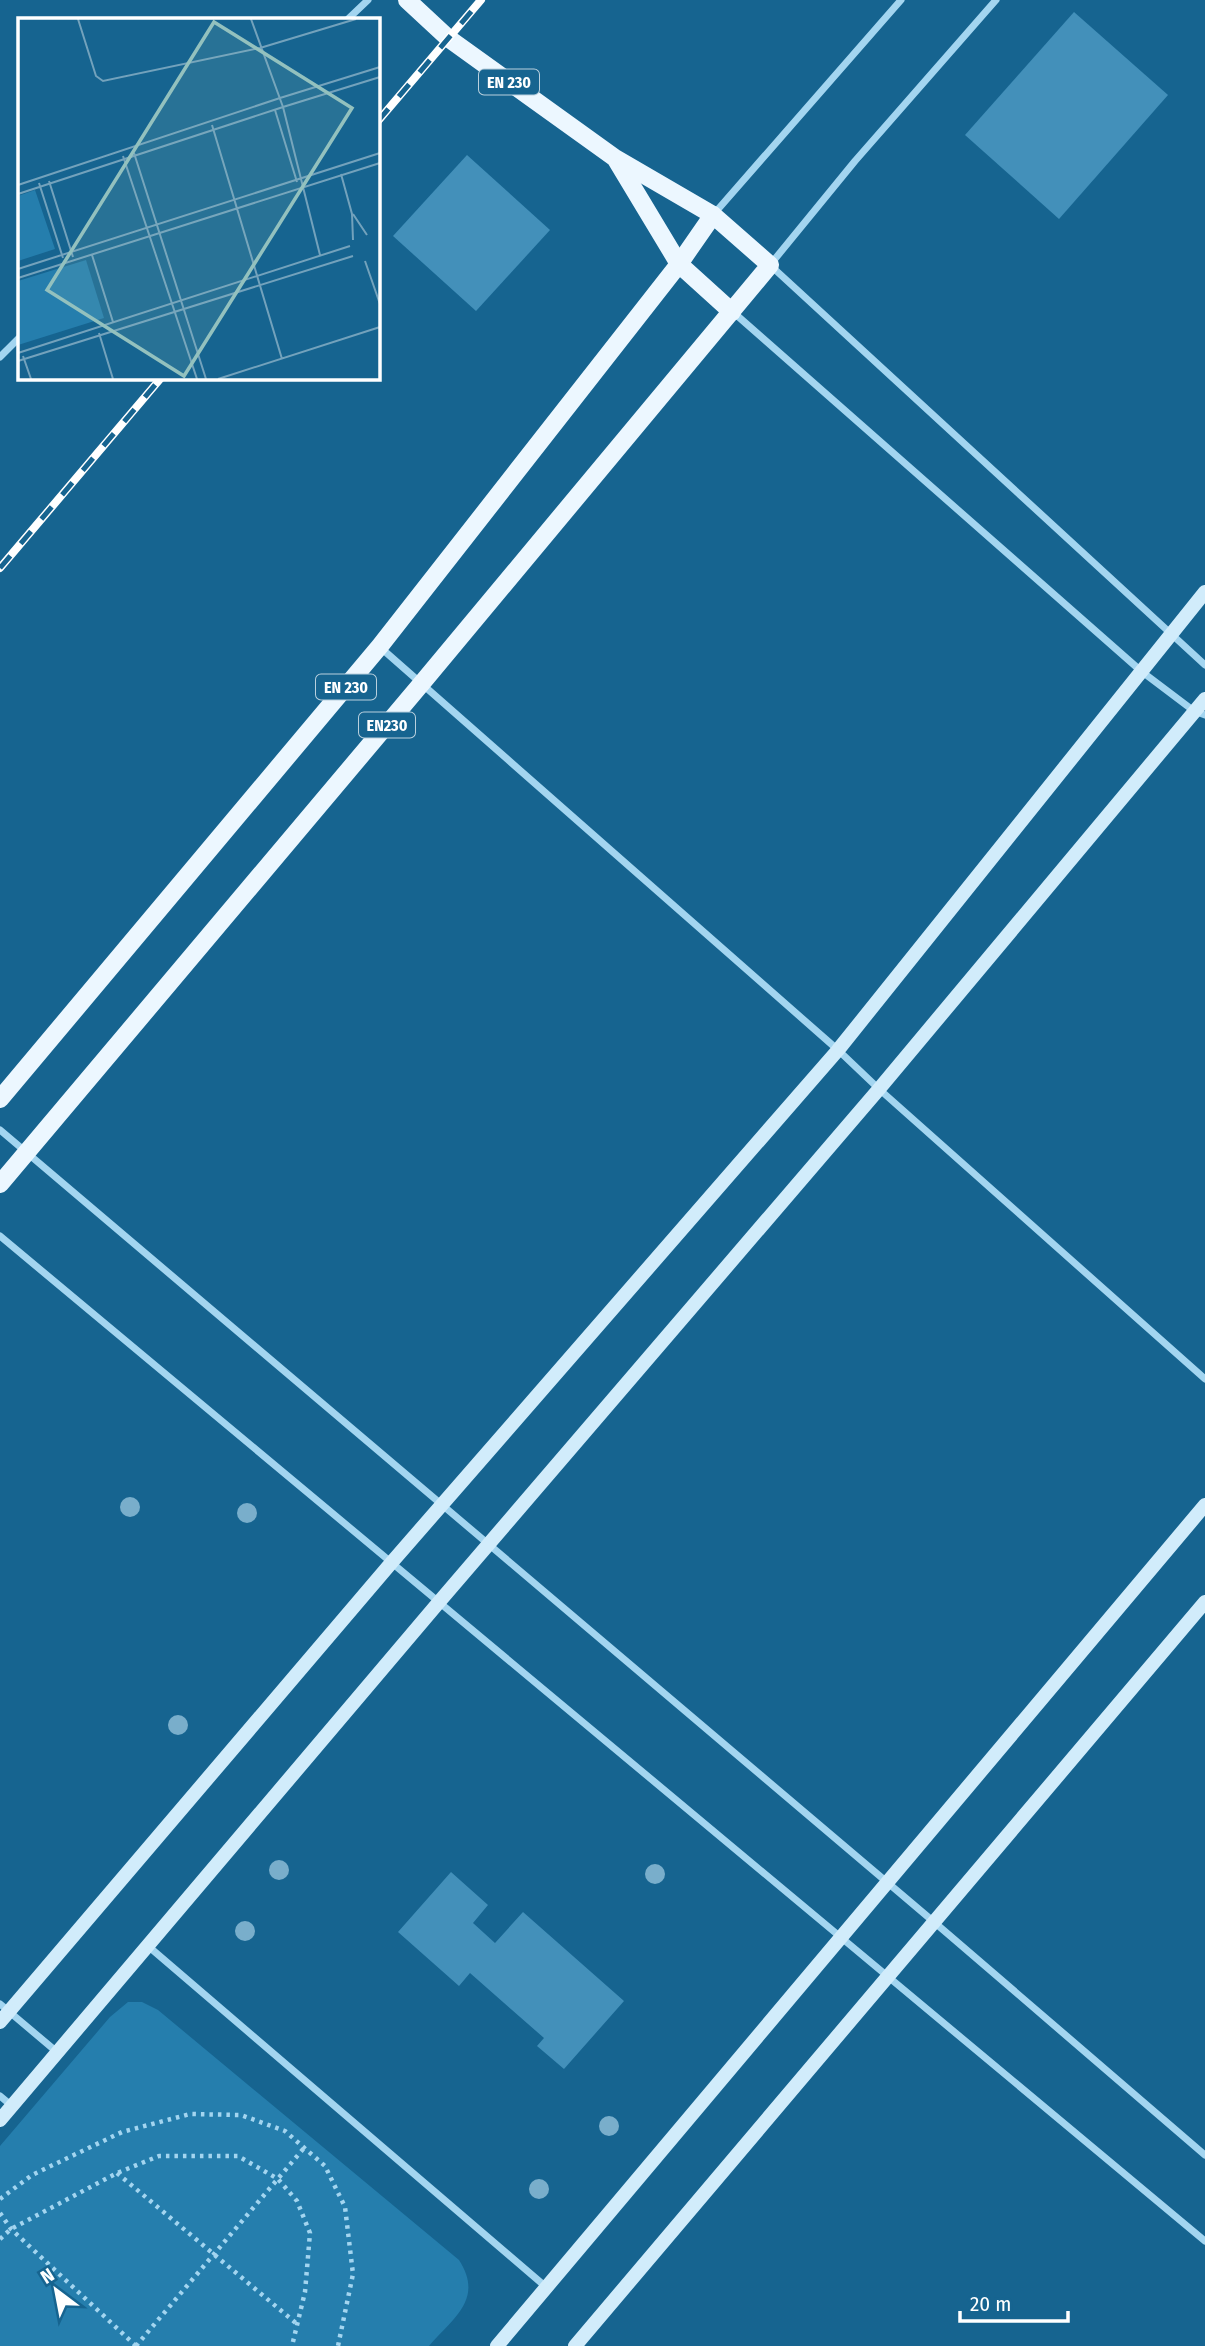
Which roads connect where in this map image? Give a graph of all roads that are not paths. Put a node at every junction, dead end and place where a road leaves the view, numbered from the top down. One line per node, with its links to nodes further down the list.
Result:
1 (368, 0): 5 (street)
2 (407, 0): 6 (main road, EN 230)
3 (901, 0): 7 (street)
4 (996, 0): 9 (street)
5 (349, 18)
6 (615, 158): 7 (main road, EN 230); 8 (main road, EN 230)
7 (713, 215): 8 (main road); 9 (main road, EN 230)
8 (678, 264): 10 (main road, EN 230); 15 (main road, EN 230)
9 (770, 265): 10 (main road, EN230); 14 (street)
10 (732, 312): 17 (street); 18 (main road, EN230)
11 (18, 339): 12 (street)
12 (0, 357)
13 (1205, 592): 14 (street)
14 (1169, 635): 16 (street); 17 (street)
15 (380, 646): 18 (street); 23 (main road, EN 230)
16 (1205, 665)
17 (1141, 671): 20 (street); 21 (street)
18 (422, 683): 21 (street); 25 (main road, EN230)
19 (1205, 699): 20 (street)
20 (1199, 713): 22 (street)
21 (838, 1050): 22 (street); 29 (street)
22 (878, 1089): 28 (street); 31 (street)
23 (0, 1099)
24 (0, 1130): 25 (street)
25 (27, 1153): 26 (main road, EN230); 29 (street)
26 (0, 1184)
27 (0, 1236): 32 (street)
28 (1205, 1379)
29 (443, 1504): 31 (street); 32 (street)
30 (1205, 1505): 35 (street)
31 (489, 1544): 33 (street); 35 (street)
32 (391, 1562): 33 (street); 40 (street)
33 (439, 1602): 37 (street); 38 (street)
34 (1205, 1602): 36 (street)
35 (887, 1884): 36 (street); 37 (street)
36 (934, 1922): 39 (street); 45 (street)
37 (841, 1937): 39 (street); 47 (street)
38 (148, 1946): 41 (street); 47 (street)
39 (888, 1975): 46 (street); 49 (street)
40 (3, 2013): 41 (street)
41 (57, 2053): 43 (street)
42 (0, 2096): 43 (street)
43 (12, 2106): 44 (street)
44 (0, 2119)
45 (1205, 2155)
46 (1205, 2241)
47 (546, 2287): 48 (street)
48 (497, 2346)
49 (575, 2346)

